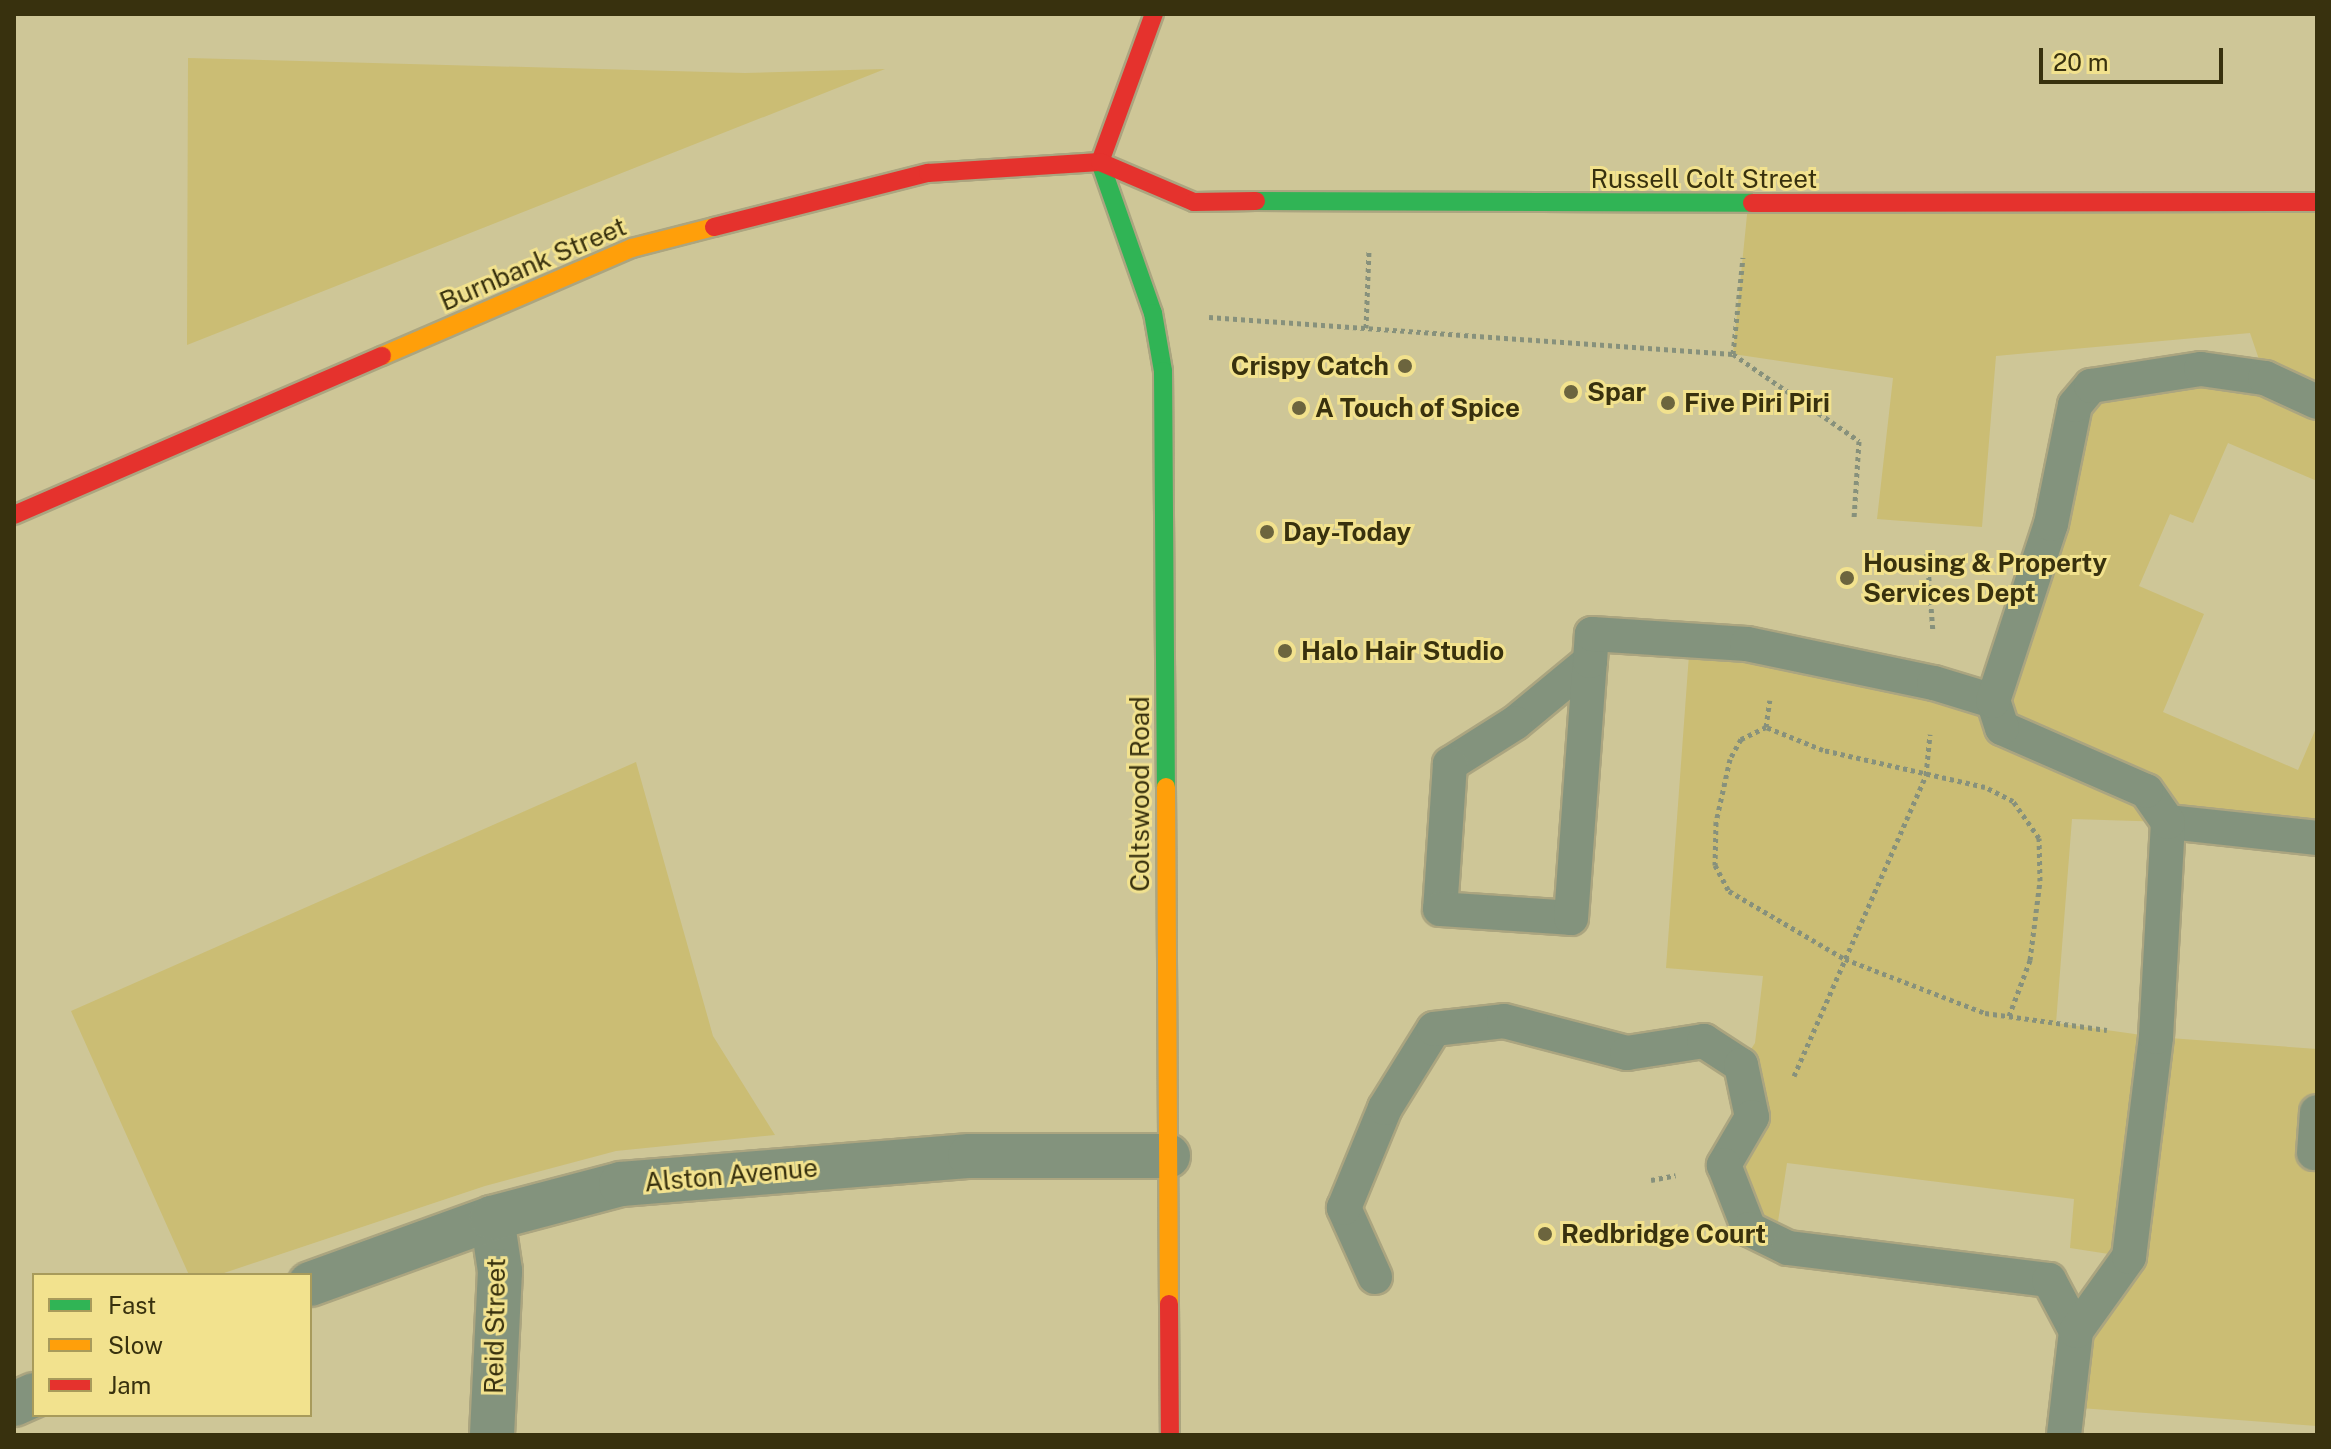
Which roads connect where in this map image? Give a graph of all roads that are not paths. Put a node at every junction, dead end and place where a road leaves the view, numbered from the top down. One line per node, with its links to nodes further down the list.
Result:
1 (1154, 14): 2 (main road)
2 (1100, 162): 3 (main road, Russell Colt Street); 5 (main road, Burnbank Street); 12 (main road, Coltswood Road)
3 (2317, 202)
4 (2317, 402): 7 (lane)
5 (14, 515)
6 (1590, 661): 6 (lane); 7 (lane)
7 (1993, 701): 8 (lane)
8 (2168, 822): 9 (lane); 16 (lane)
9 (2317, 838)
10 (2317, 1112): 11 (lane)
11 (2314, 1153)
12 (1168, 1156): 13 (street, Alston Avenue); 18 (main road, Coltswood Road)
13 (492, 1218): 15 (street, Alston Avenue); 17 (street, Reid Street)
14 (1375, 1277): 16 (lane)
15 (312, 1283)
16 (2076, 1331): 19 (lane)
17 (492, 1435)
18 (1170, 1435)
19 (2064, 1435)

